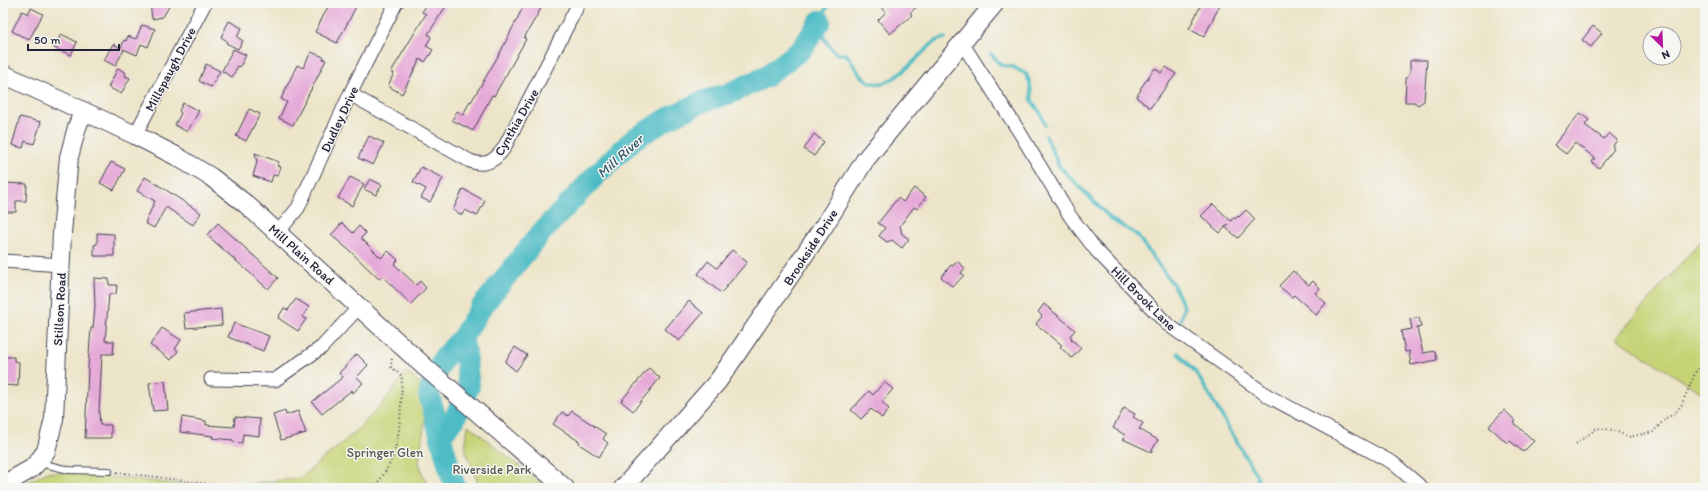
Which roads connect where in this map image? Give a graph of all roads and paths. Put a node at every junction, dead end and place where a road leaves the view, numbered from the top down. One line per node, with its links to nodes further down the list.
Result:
1 (205, 3): 9 (street, Millspaugh Drive)
2 (396, 3): 7 (street, Dudley Drive)
3 (579, 3): 7 (street, Cynthia Drive)
4 (995, 3): 5 (main road, Brookside Drive)
5 (962, 43): 24 (main road, Brookside Drive); 25 (street, Hill Brook Lane)
6 (3, 74): 8 (main road, Mill Plain Road)
7 (350, 94): 10 (street, Dudley Drive)
8 (83, 112): 9 (main road, Mill Plain Road); 12 (main road, Stillson Road)
9 (135, 135): 10 (main road, Mill Plain Road)
10 (278, 232): 13 (main road, Mill Plain Road)
11 (3, 261): 12 (street)
12 (61, 265): 18 (main road, Stillson Road)
13 (359, 307): 16 (street); 23 (main road, Mill Plain Road)
14 (392, 357): 22 (path)
15 (1705, 364): 17 (path)
16 (211, 379)
17 (1576, 444)
18 (38, 462): 19 (lane); 20 (main road, Stillson Road)
19 (108, 471): 21 (path)
20 (3, 485)
21 (241, 488)
22 (373, 488)
23 (565, 488)
24 (623, 488)
25 (1422, 488)

